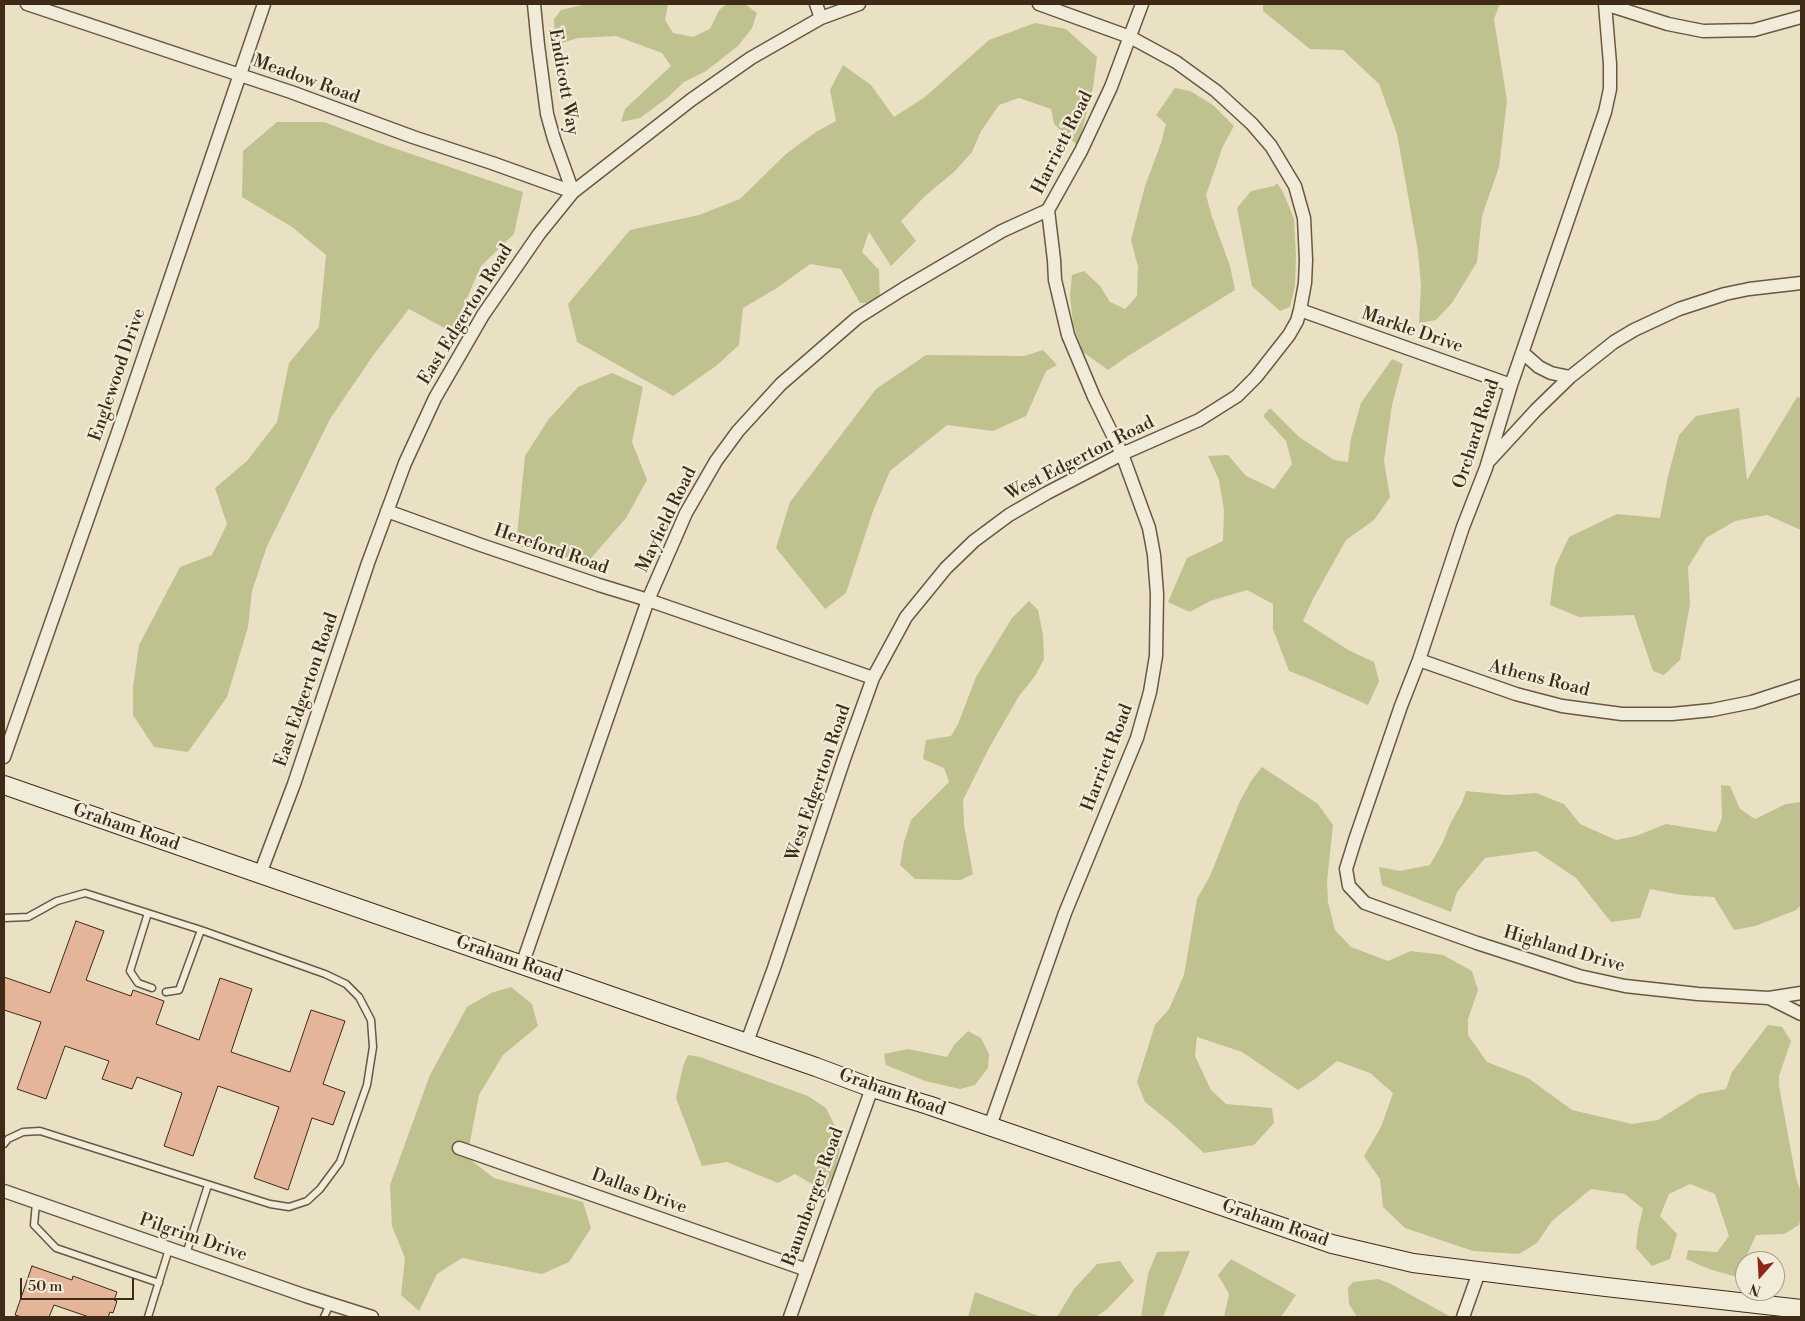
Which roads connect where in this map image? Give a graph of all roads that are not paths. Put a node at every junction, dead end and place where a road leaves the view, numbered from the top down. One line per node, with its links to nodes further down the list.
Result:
1 (27, 4): 12 (street, Meadow Road)
2 (264, 4): 12 (street, Englewood Drive)
3 (534, 4): 13 (street, Endicott Way)
4 (816, 4): 10 (street)
5 (858, 4): 10 (street, East Edgerton Road)
6 (1039, 4): 11 (street)
7 (1142, 4): 11 (street, Harriett Road)
8 (1605, 4): 9 (street); 17 (street, Orchard Road)
9 (1801, 17)
10 (821, 18): 13 (street, East Edgerton Road)
11 (1130, 37): 14 (street, Harriett Road); 16 (street, West Edgerton Road)
12 (239, 75): 13 (street, Meadow Road); 27 (street, Englewood Drive)
13 (573, 192): 22 (street, East Edgerton Road)
14 (1048, 210): 20 (street, Harriett Road); 23 (street, Mayfield Road)
15 (1801, 283): 18 (street)
16 (1300, 310): 19 (street, Markle Drive); 20 (street, West Edgerton Road)
17 (1523, 353): 18 (street); 19 (street, Orchard Road)
18 (1570, 377): 21 (street)
19 (1511, 385): 21 (street, Orchard Road)
20 (1122, 454): 25 (street, West Edgerton Road); 42 (street, Harriett Road)
21 (1487, 463): 24 (street, Orchard Road)
22 (388, 511): 23 (street, Hereford Road); 30 (street, East Edgerton Road)
23 (648, 600): 25 (street, Hereford Road); 34 (street, Mayfield Road)
24 (1419, 660): 26 (street, Athens Road); 29 (street, Orchard Road)
25 (874, 678): 40 (street, West Edgerton Road)
26 (1801, 686)
27 (4, 757)
28 (4, 785): 30 (main road, Graham Road)
29 (1346, 869): 38 (street, Highland Drive)
30 (260, 874): 34 (main road, Graham Road)
31 (148, 913): 32 (lane); 33 (lane); 35 (lane)
32 (4, 918)
33 (201, 930): 36 (lane); 45 (lane)
34 (522, 965): 40 (main road, Graham Road)
35 (152, 988)
36 (166, 992)
37 (1801, 993): 38 (street, Highland Drive)
38 (1769, 998): 39 (street)
39 (1801, 1014)
40 (747, 1042): 41 (main road, Graham Road)
41 (872, 1088): 42 (main road, Graham Road); 50 (street, Baumberger Road)
42 (990, 1126): 51 (main road, Graham Road)
43 (4, 1144): 45 (lane)
44 (459, 1148): 50 (street, Dallas Drive)
45 (208, 1185): 49 (lane)
46 (4, 1191): 47 (street, Pilgrim Drive)
47 (36, 1202): 48 (street, Pilgrim Drive); 52 (lane)
48 (170, 1249): 49 (street, Pilgrim Drive); 52 (lane)
49 (186, 1254): 53 (street, Pilgrim Drive)
50 (807, 1270): 58 (street, Baumberger Road)
51 (1479, 1272): 54 (main road, Graham Road); 59 (street)
52 (159, 1283): 55 (lane)
53 (330, 1304): 56 (lane); 57 (street, Pilgrim Drive)
54 (1801, 1309)
55 (148, 1317)
56 (324, 1317)
57 (372, 1317)
58 (790, 1317)
59 (1463, 1317)

